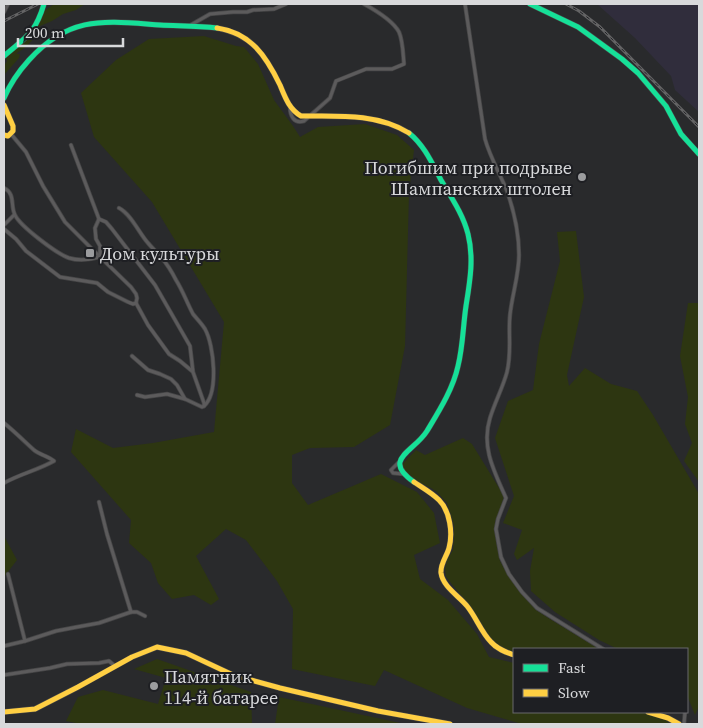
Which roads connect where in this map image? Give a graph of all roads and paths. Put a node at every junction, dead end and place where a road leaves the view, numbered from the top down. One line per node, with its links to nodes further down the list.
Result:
1 (8, 4): 7 (street)
2 (44, 4): 9 (main road)
3 (286, 4): 8 (street)
4 (364, 4): 12 (street)
5 (465, 4): 38 (street)
6 (530, 4): 16 (main road)
7 (4, 12)
8 (188, 26): 10 (main road); 12 (main road)
9 (4, 56)
10 (4, 98)
11 (4, 105): 13 (main road)
12 (312, 116): 39 (main road)
13 (11, 134): 14 (main road); 23 (street)
14 (4, 135)
15 (71, 145): 20 (street)
16 (699, 154)
17 (4, 188): 19 (street)
18 (119, 208): 29 (street)
19 (14, 215): 21 (street); 23 (street)
20 (99, 219): 23 (street); 26 (street)
21 (4, 225)
22 (4, 229): 24 (street)
23 (100, 256): 24 (street)
24 (136, 303): 26 (street)
25 (132, 356): 28 (street)
26 (193, 372): 29 (street)
27 (137, 395): 28 (street)
28 (185, 399): 29 (street)
29 (204, 405)
30 (4, 423): 31 (street)
31 (4, 483)
32 (99, 502): 34 (street)
33 (8, 574): 36 (street)
34 (131, 612): 35 (street); 36 (street)
35 (145, 616)
36 (25, 641): 37 (street)
37 (4, 646)
38 (601, 648)
39 (513, 655)
40 (115, 666): 41 (street); 42 (main road); 44 (main road)
41 (4, 675)
42 (4, 712)
43 (651, 713): 45 (main road)
44 (450, 724)
45 (679, 724)

